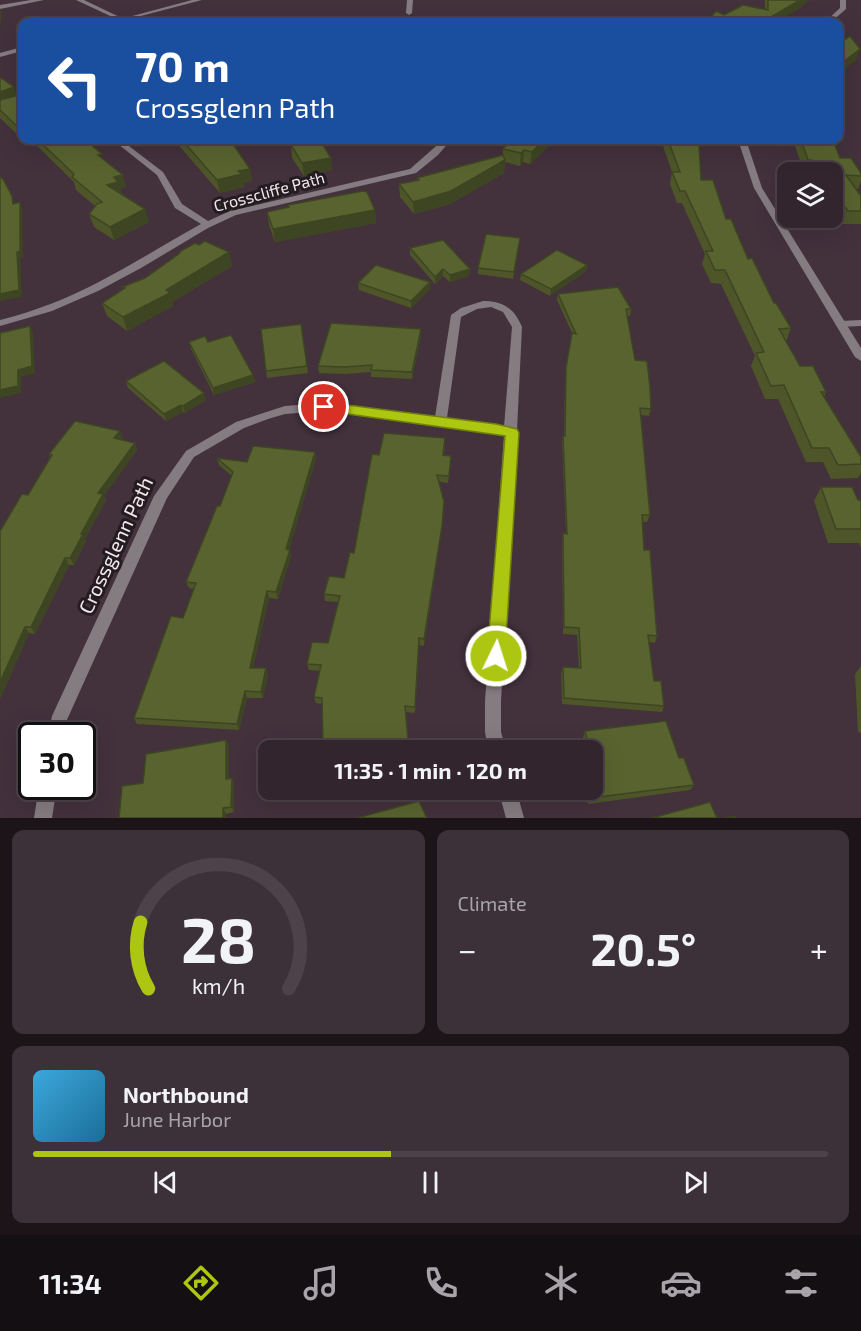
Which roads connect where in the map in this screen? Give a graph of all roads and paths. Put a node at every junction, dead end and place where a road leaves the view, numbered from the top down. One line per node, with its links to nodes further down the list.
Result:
1 (41, 0): 6 (street)
2 (79, 0): 8 (street)
3 (199, 0): 9 (street)
4 (410, 0): 7 (street)
5 (843, 0): 10 (street)
6 (0, 8)
7 (409, 13)
8 (118, 18)
9 (136, 18)
10 (833, 18)
11 (18, 49): 12 (street)
12 (0, 55)
13 (122, 144): 16 (street)
14 (443, 144): 16 (street, Crosscliffe Path)
15 (743, 144): 19 (street)
16 (206, 223): 18 (street, Crosscliffe Path)
17 (861, 323): 19 (street)
18 (0, 324)
19 (840, 324): 20 (street)
20 (861, 357)
21 (440, 422): 22 (street, Crossglenn Path); 22 (street); 23 (street, Crossglenn Path)
22 (512, 433): 24 (street)
23 (58, 722)
24 (495, 740)
25 (46, 800): 27 (street)
26 (510, 800): 28 (street)
27 (43, 818)
28 (515, 818)

